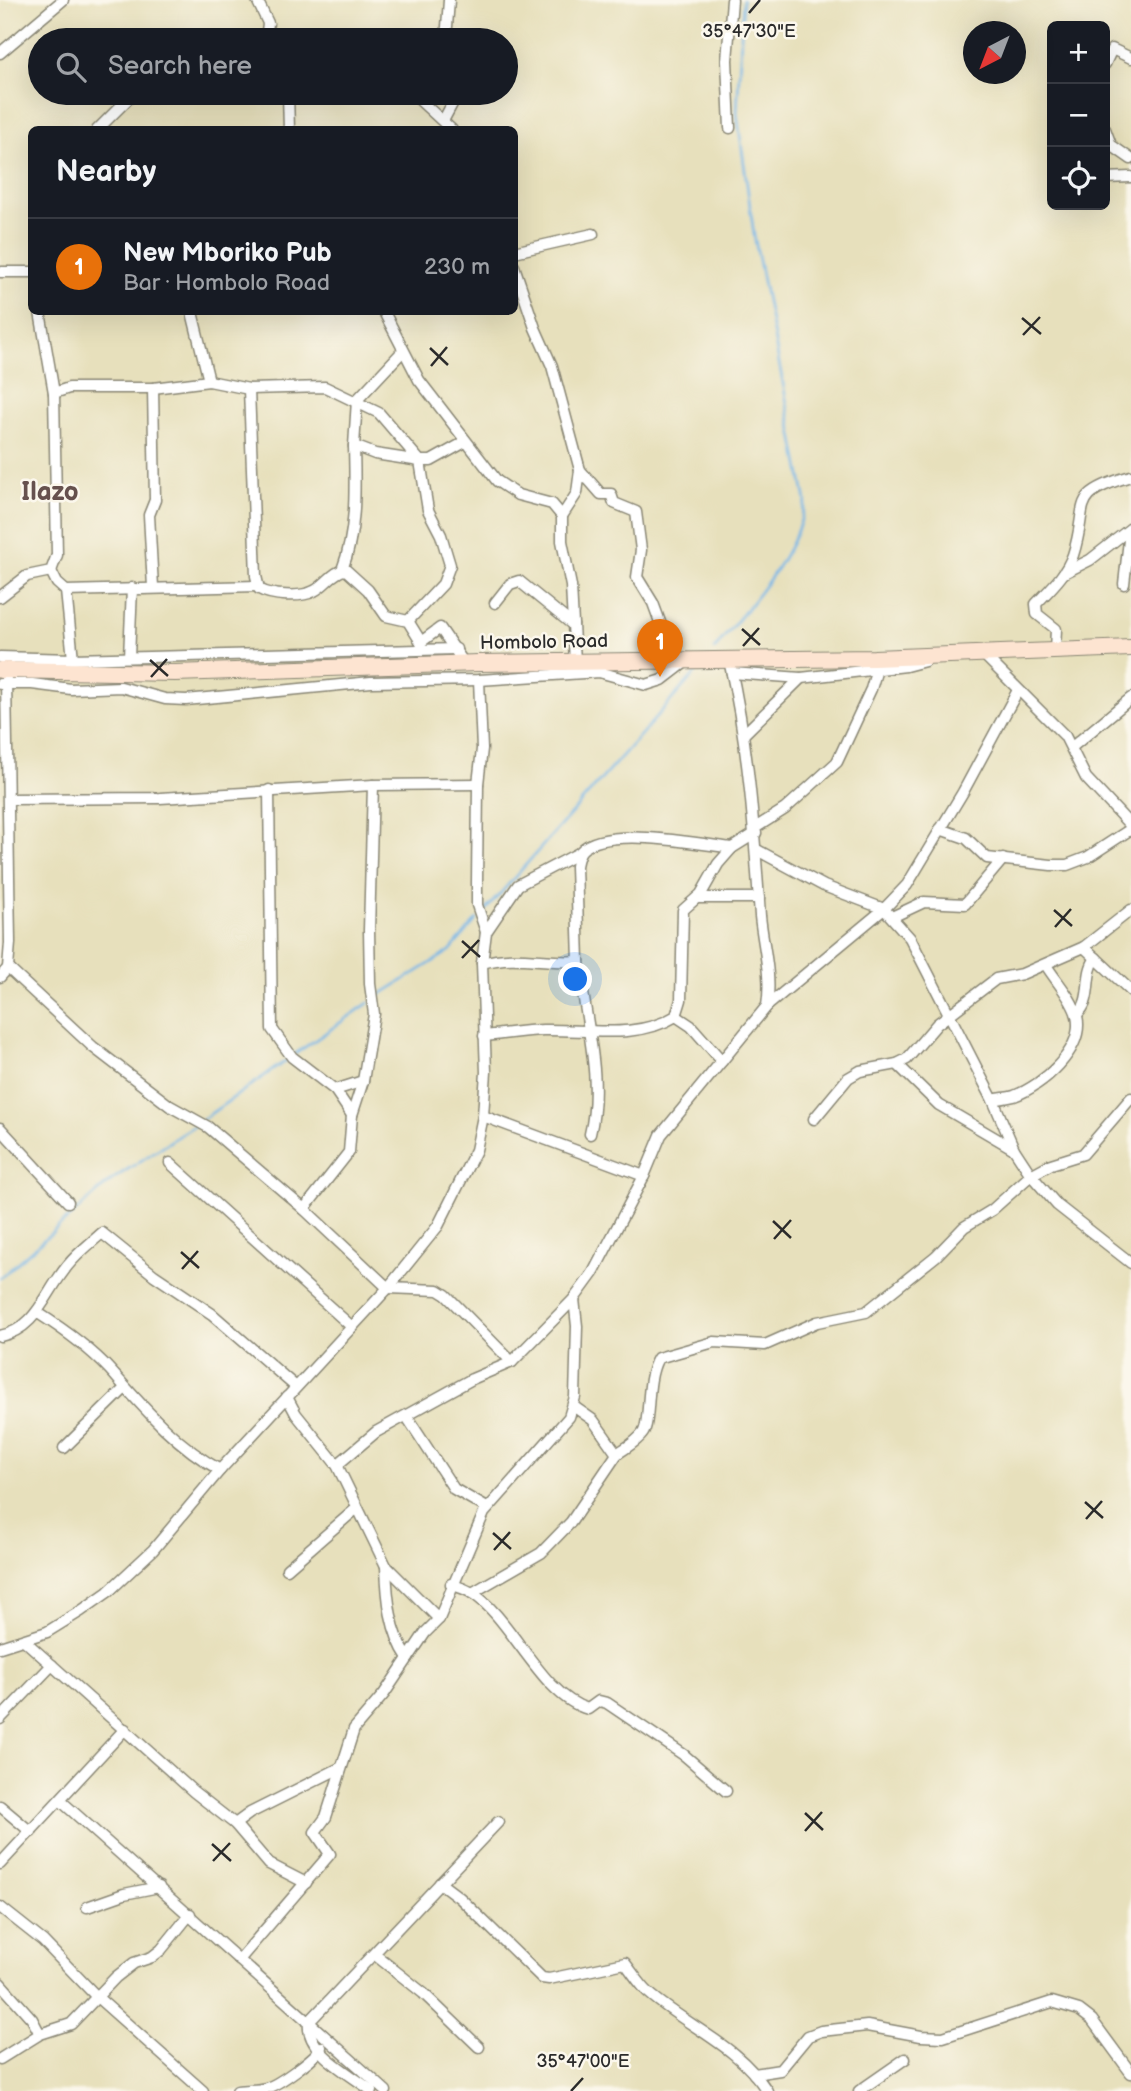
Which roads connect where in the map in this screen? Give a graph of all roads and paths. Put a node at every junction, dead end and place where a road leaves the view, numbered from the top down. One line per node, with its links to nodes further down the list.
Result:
1 (63, 0): 5 (street)
2 (257, 0): 6 (street)
3 (449, 0): 7 (street)
4 (732, 0): 20 (street)
5 (30, 28)
6 (268, 28)
7 (447, 28)
8 (28, 30): 10 (street)
9 (1110, 53): 11 (street)
10 (0, 54)
11 (1131, 58)
12 (122, 105): 17 (street)
13 (288, 105): 18 (street)
14 (425, 105): 16 (street)
15 (452, 105): 16 (street)
16 (443, 121): 19 (street)
17 (101, 126)
18 (289, 126)
19 (448, 126)
20 (730, 128)
21 (1110, 141): 22 (street)
22 (1131, 159)
23 (1131, 177): 24 (street)
24 (1110, 178)
25 (593, 234): 26 (street)
26 (518, 251)
27 (0, 272): 28 (street)
28 (28, 272)
29 (518, 278): 42 (street)
30 (41, 315): 37 (street)
31 (193, 315): 34 (street)
32 (384, 315): 33 (street)
33 (402, 352): 38 (street); 39 (street)
34 (209, 381): 35 (street); 36 (street)
35 (153, 388): 37 (street); 51 (street)
36 (249, 389): 38 (street); 50 (street)
37 (54, 393): 47 (street)
38 (357, 400): 40 (street); 41 (street)
39 (465, 442): 41 (street); 44 (street)
40 (354, 446): 41 (street); 46 (street)
41 (420, 461): 56 (street)
42 (580, 470): 44 (street); 64 (street)
43 (1131, 476): 48 (street)
44 (562, 516): 57 (street)
45 (1130, 529): 48 (street); 49 (street)
46 (342, 570): 50 (street); 56 (street)
47 (51, 571): 53 (street); 54 (street)
48 (1063, 573): 59 (street)
49 (1124, 584)
50 (257, 586): 51 (street)
51 (153, 587): 52 (street)
52 (132, 588): 53 (street); 63 (street)
53 (66, 591): 66 (street)
54 (0, 597)
55 (495, 603): 57 (street)
56 (408, 621): 61 (street)
57 (573, 625): 65 (street)
58 (1131, 648): 59 (street, Hombolo Road)
59 (1055, 651): 60 (street, Hombolo Road)
60 (983, 654): 62 (street, Hombolo Road); 73 (street)
61 (460, 656): 63 (street); 65 (street, Hombolo Road); 66 (street, Hombolo Road)
62 (941, 656): 67 (street, Hombolo Road); 68 (street)
63 (129, 657): 66 (street)
64 (681, 660): 65 (street, Hombolo Road); 67 (street, Hombolo Road); 71 (street)
65 (575, 662)
66 (72, 665): 69 (street, Hombolo Road); 72 (street)
67 (730, 667): 70 (street); 75 (street)
68 (877, 669): 70 (street); 83 (street)
69 (2, 673): 72 (street); 80 (street)
70 (801, 678): 75 (street)
71 (479, 680): 72 (street); 77 (street)
72 (71, 689)
73 (1018, 690): 76 (street); 82 (street)
74 (1131, 698): 76 (street)
75 (744, 734): 83 (street)
76 (1072, 747): 81 (street)
77 (478, 784): 78 (street); 92 (street)
78 (373, 785): 79 (street); 109 (street)
79 (269, 790): 80 (street); 110 (street)
80 (9, 799): 98 (street)
81 (1131, 828): 87 (street)
82 (940, 829): 87 (street); 91 (street)
83 (756, 830): 84 (street); 85 (street)
84 (732, 848): 86 (street); 88 (street)
85 (757, 850): 89 (street); 91 (street)
86 (579, 853): 92 (street); 95 (street)
87 (1003, 859): 91 (street)
88 (697, 898): 89 (street); 104 (street)
89 (759, 898): 101 (street)
90 (1131, 910): 93 (street)
91 (888, 913): 101 (street); 103 (street)
92 (486, 932): 96 (street)
93 (1084, 947): 94 (street); 97 (street)
94 (1096, 958): 100 (street); 102 (street)
95 (579, 961): 96 (street); 105 (street)
96 (482, 963): 106 (street)
97 (1046, 965): 102 (street); 103 (street)
98 (8, 968): 99 (street); 123 (street)
99 (0, 977)
100 (1131, 991)
101 (767, 1006): 107 (street)
102 (1077, 1014): 112 (street)
103 (948, 1015): 108 (street); 112 (street)
104 (676, 1016): 105 (street); 107 (street)
105 (587, 1030): 106 (street); 117 (street)
106 (484, 1036): 114 (street)
107 (722, 1061): 121 (street)
108 (897, 1064): 115 (street); 118 (street)
109 (363, 1081): 110 (street); 113 (street)
110 (335, 1090): 113 (street)
111 (1131, 1098): 120 (street)
112 (993, 1100): 118 (street)
113 (352, 1115): 123 (street)
114 (483, 1116): 121 (street); 125 (street)
115 (814, 1119)
116 (0, 1128): 122 (street)
117 (590, 1134)
118 (1014, 1149): 120 (street)
119 (170, 1163): 128 (street)
120 (1031, 1175): 124 (street); 137 (street)
121 (644, 1176): 126 (street)
122 (68, 1202)
123 (304, 1209): 125 (street)
124 (1130, 1260)
125 (388, 1287): 128 (street); 130 (street)
126 (574, 1299): 130 (street); 134 (street)
127 (38, 1313): 129 (street); 131 (street); 132 (street)
128 (352, 1327): 131 (street)
129 (0, 1336)
130 (512, 1362): 135 (street)
131 (296, 1387): 133 (street)
132 (124, 1389): 136 (street); 139 (street)
133 (287, 1397): 138 (street); 139 (street)
134 (573, 1406): 137 (street); 141 (street)
135 (407, 1417): 138 (street); 141 (street)
136 (64, 1448)
137 (617, 1454): 145 (street)
138 (337, 1465): 140 (street)
139 (220, 1470): 147 (street)
140 (357, 1508): 142 (street); 143 (street)
141 (487, 1508): 144 (street)
142 (386, 1566): 146 (street); 149 (street)
143 (287, 1569)
144 (451, 1584): 145 (street); 146 (street)
145 (472, 1593): 154 (street)
146 (439, 1619): 149 (street)
147 (25, 1641): 148 (street); 150 (street)
148 (0, 1647)
149 (408, 1658): 153 (street)
150 (52, 1665): 151 (street); 152 (street)
151 (0, 1719)
152 (125, 1729): 155 (street); 158 (street)
153 (340, 1768): 158 (street); 161 (street)
154 (726, 1791)
155 (61, 1801): 159 (street); 163 (street)
156 (0, 1806): 159 (street)
157 (498, 1822): 162 (street)
158 (235, 1824): 161 (street)
159 (31, 1832): 160 (street)
160 (0, 1864)
161 (306, 1883): 168 (street)
162 (440, 1883): 167 (street); 179 (street)
163 (159, 1887): 165 (street); 166 (street)
164 (0, 1907): 170 (street)
165 (87, 1908)
166 (190, 1914): 168 (street); 170 (street)
167 (374, 1955): 171 (street); 174 (street)
168 (239, 1960): 171 (street)
169 (0, 1983): 172 (street)
170 (97, 1997): 172 (street); 180 (street)
171 (309, 2022): 173 (street); 175 (street)
172 (40, 2034): 176 (street)
173 (323, 2034): 175 (street); 183 (street)
174 (479, 2048)
175 (320, 2051): 181 (street); 182 (street)
176 (0, 2059)
177 (905, 2059): 185 (street)
178 (1131, 2073): 179 (street)
179 (754, 2074): 184 (street)
180 (202, 2091)
181 (237, 2091)
182 (372, 2091)
183 (386, 2091)
184 (767, 2091)
185 (859, 2091)

